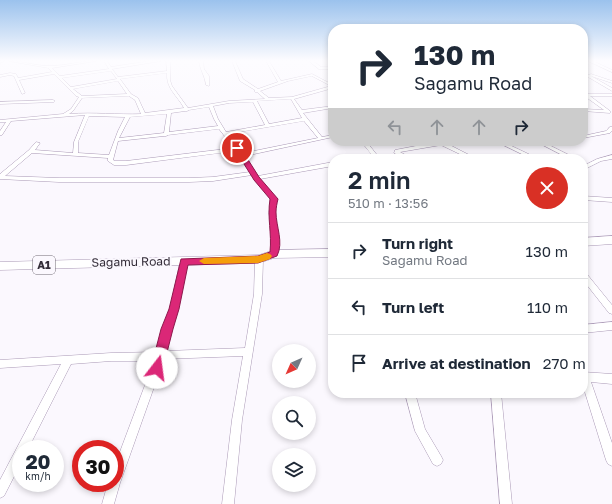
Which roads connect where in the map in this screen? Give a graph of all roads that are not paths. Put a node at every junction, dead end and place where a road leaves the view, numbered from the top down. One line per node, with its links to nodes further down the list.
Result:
1 (19, 85): 13 (street)
2 (67, 85): 9 (street)
3 (89, 85): 9 (street)
4 (123, 85): 14 (street)
5 (170, 85): 26 (street)
6 (248, 85): 12 (street)
7 (274, 85): 12 (street)
8 (603, 85): 11 (street)
9 (70, 88): 17 (street)
10 (328, 88): 19 (street)
11 (612, 90)
12 (256, 91): 20 (street)
13 (23, 93)
14 (130, 94): 17 (street); 33 (street)
15 (588, 94): 16 (street)
16 (612, 95)
17 (80, 96): 34 (street)
18 (588, 96): 30 (street)
19 (292, 98): 20 (street); 29 (street)
20 (268, 100): 22 (street)
21 (53, 101): 23 (street)
22 (255, 101): 24 (street); 38 (street)
23 (0, 103)
24 (211, 106): 26 (street); 39 (street)
25 (328, 108): 29 (street)
26 (187, 110): 28 (street)
27 (588, 110): 30 (street)
28 (169, 112): 33 (street); 43 (street)
29 (300, 112): 35 (street)
30 (610, 112)
31 (88, 115): 32 (street); 34 (street); 56 (street)
32 (129, 115): 33 (street); 47 (street)
33 (144, 115)
34 (64, 117): 36 (street)
35 (305, 119): 38 (street); 46 (street)
36 (10, 120): 37 (street); 42 (street)
37 (0, 121)
38 (266, 126): 41 (street)
39 (221, 127): 41 (street); 43 (street)
40 (612, 128): 44 (street)
41 (227, 133): 54 (street)
42 (0, 134)
43 (166, 134): 47 (street)
44 (588, 136)
45 (328, 137): 46 (street)
46 (321, 139): 62 (street)
47 (117, 140): 63 (street)
48 (38, 143): 55 (street)
49 (367, 146): 57 (street)
50 (420, 146): 58 (street)
51 (447, 146): 59 (street)
52 (508, 146): 60 (street)
53 (546, 146): 61 (street)
54 (237, 148): 62 (street); 63 (street)
55 (31, 151): 56 (street); 68 (street)
56 (75, 154): 63 (street)
57 (373, 154)
58 (399, 154)
59 (464, 154)
60 (525, 154)
61 (563, 154)
62 (242, 155): 67 (street)
63 (111, 157)
64 (612, 157): 65 (street)
65 (588, 164)
66 (328, 165): 67 (street)
67 (254, 176): 68 (street); 75 (street)
68 (0, 177): 69 (street)
69 (0, 182)
70 (588, 198): 71 (street)
71 (612, 200)
72 (612, 240): 73 (highway)
73 (588, 242)
74 (328, 253): 75 (highway, Sagamu Road / A1)
75 (274, 254): 76 (highway, Sagamu Road / A1)
76 (258, 259): 77 (highway, Sagamu Road / A1); 83 (street)
77 (184, 262): 78 (highway, Sagamu Road / A1); 84 (street)
78 (0, 266)
79 (588, 281): 80 (street)
80 (612, 311)
81 (612, 326): 82 (street)
82 (588, 328)
83 (249, 352): 84 (street); 100 (street)
84 (160, 355): 85 (street); 93 (street)
85 (68, 360): 86 (street); 92 (street)
86 (0, 364)
87 (588, 377): 88 (street)
88 (612, 379)
89 (588, 389): 95 (street)
90 (411, 398): 94 (street)
91 (496, 398): 101 (street)
92 (27, 440)
93 (124, 456)
94 (437, 460)
95 (612, 460)
96 (12, 469): 97 (street)
97 (0, 492)
98 (111, 492): 99 (street)
99 (108, 504)
100 (228, 504)
101 (506, 504)

